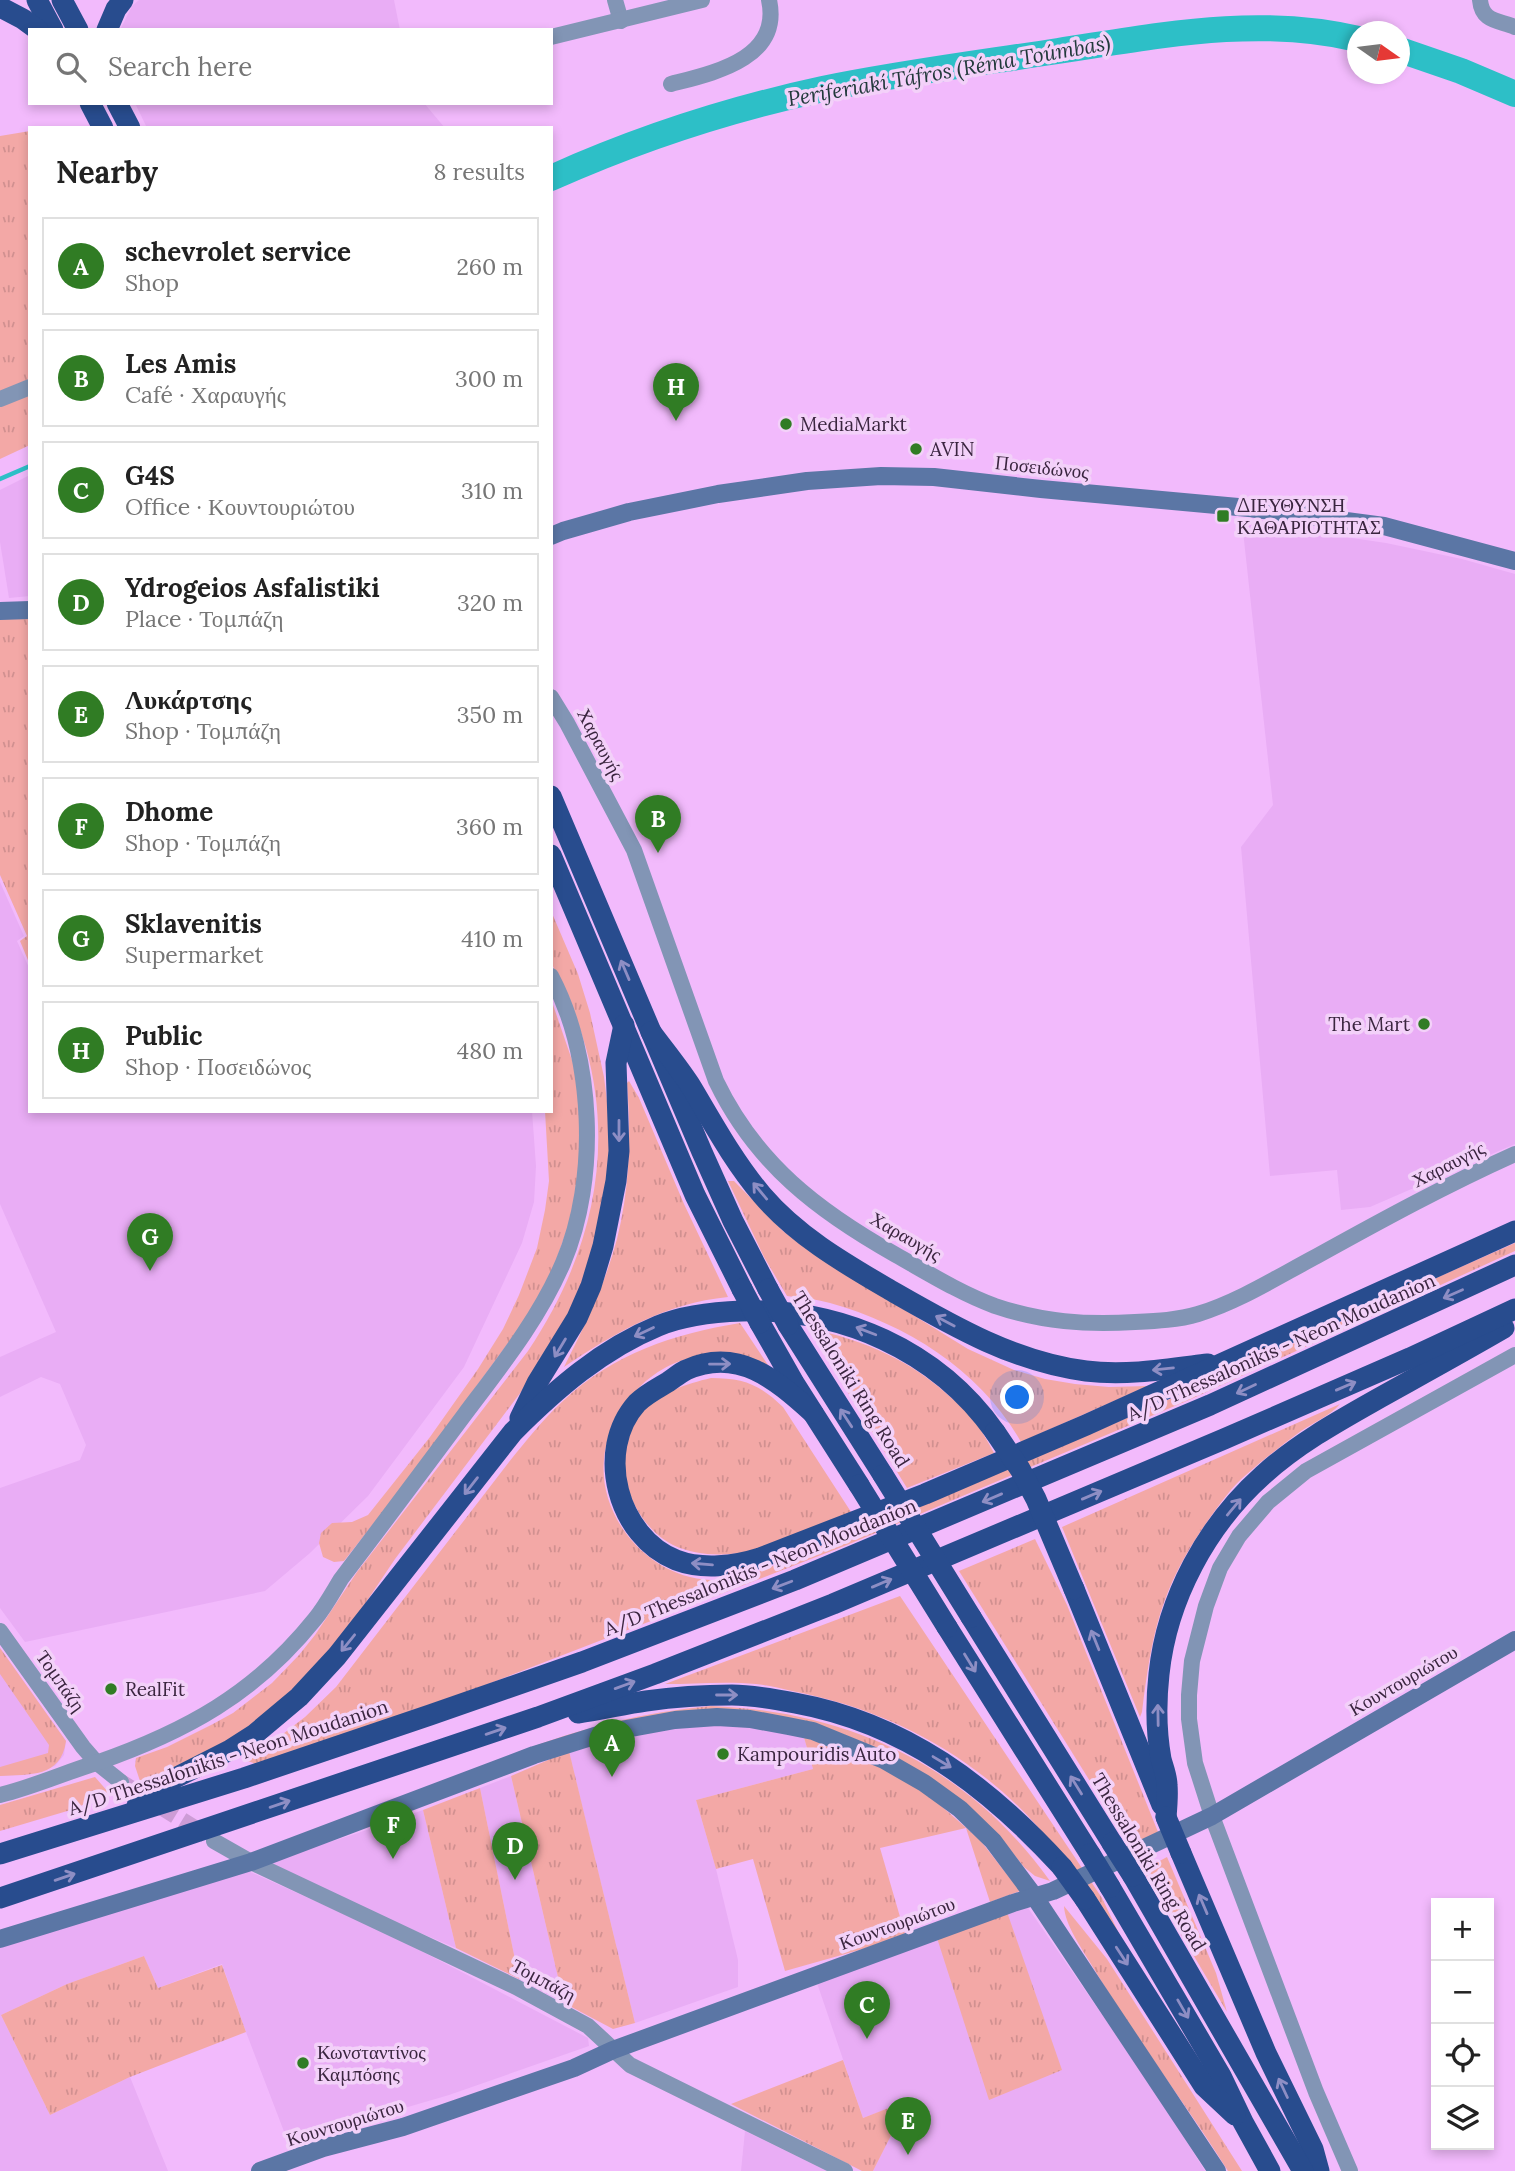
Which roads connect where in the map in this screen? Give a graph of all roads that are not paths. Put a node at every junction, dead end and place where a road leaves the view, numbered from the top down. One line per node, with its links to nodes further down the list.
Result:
1 (37, 0): 12 (highway)
2 (62, 0): 13 (highway)
3 (123, 0): 14 (highway)
4 (615, 0): 9 (street)
5 (702, 0): 9 (street)
6 (769, 0): 16 (street)
7 (1481, 6): 10 (street)
8 (0, 7): 11 (highway)
9 (621, 21): 15 (street)
10 (1515, 27)
11 (35, 28)
12 (52, 28)
13 (77, 28)
14 (108, 28)
15 (553, 37)
16 (671, 84)
17 (118, 105): 18 (highway)
18 (129, 126)
19 (28, 388): 20 (street)
20 (0, 399)
21 (555, 533): 22 (street, Ποσειδώνος)
22 (1515, 561)
23 (28, 610): 24 (street)
24 (0, 611)
25 (553, 701): 31 (street, Χαραυγής)
26 (553, 801): 30 (highway, Thessaloniki Ring Road, one-way to 26)
27 (553, 860): 29 (highway)
28 (553, 981): 43 (street)
29 (624, 1025): 38 (highway, bridge); 39 (highway, one-way to 39)
30 (651, 1032): 37 (highway, one-way to 30); 63 (highway, Thessaloniki Ring Road, one-way to 30, bridge)
31 (1515, 1154)
32 (1515, 1231): 37 (highway)
33 (1515, 1265): 48 (highway, A/D Thessalonikis - Neon Moudanion, one-way to 48)
34 (1515, 1309): 42 (highway, one-way to 34)
35 (1515, 1322): 49 (highway, one-way to 35)
36 (1515, 1355): 50 (street)
37 (1231, 1361): 38 (highway, one-way to 38)
38 (813, 1413): 58 (highway, one-way to 58, bridge)
39 (513, 1432): 48 (highway, one-way to 48); 49 (highway, one-way to 39, bridge)
40 (0, 1631): 43 (street, Τομπάζη)
41 (1515, 1640): 50 (street, Κουντουριώτου)
42 (538, 1717): 55 (highway, one-way to 42); 58 (highway, one-way to 58, bridge)
43 (96, 1762): 44 (street, Τομπάζη); 46 (street)
44 (121, 1782)
45 (0, 1784): 46 (street)
46 (21, 1790): 47 (street)
47 (0, 1795)
48 (123, 1815): 52 (highway, A/D Thessalonikis - Neon Moudanion)
49 (1167, 1816): 64 (highway, one-way to 49, bridge)
50 (1212, 1816): 54 (street, Κουντουριώτου); 65 (street)
51 (214, 1840): 53 (street, Τομπάζη)
52 (0, 1854)
53 (251, 1862): 54 (street); 56 (street); 57 (street, Τομπάζη)
54 (1034, 1896): 57 (street, Κουντουριώτου); 61 (street)
55 (0, 1898)
56 (0, 1939)
57 (613, 2050): 59 (street, Κουντουριώτου); 60 (street, Τομπάζη)
58 (1243, 2122): 62 (highway)
59 (260, 2171)
60 (845, 2171)
61 (1217, 2171)
62 (1270, 2171)
63 (1303, 2171)
64 (1319, 2171)
65 (1350, 2171)

